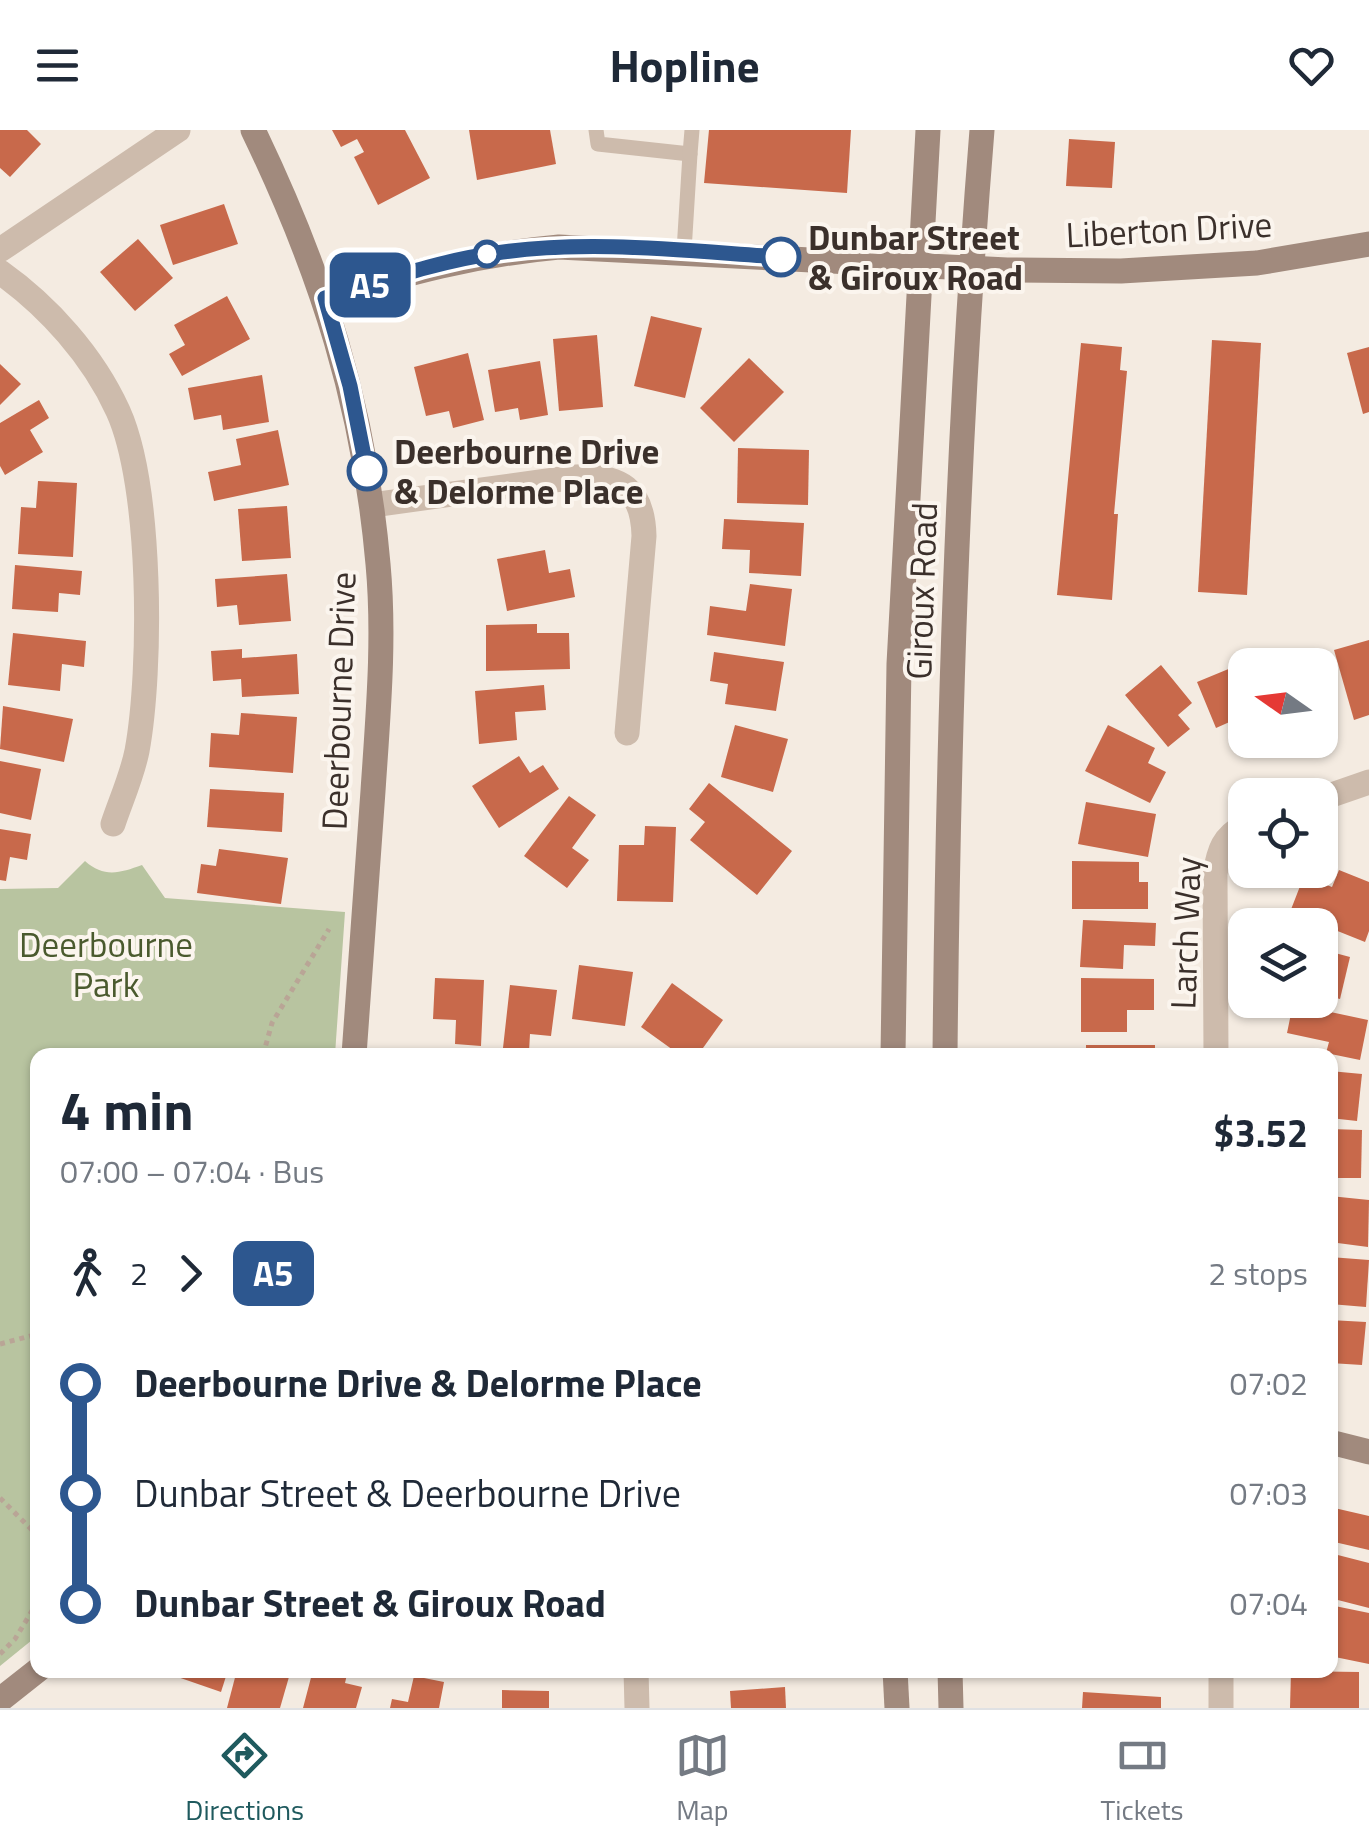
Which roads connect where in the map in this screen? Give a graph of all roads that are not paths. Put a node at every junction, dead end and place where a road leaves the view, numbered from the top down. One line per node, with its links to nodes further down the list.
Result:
1 (178, 130): 9 (street)
2 (253, 130): 14 (street, Deerbourne Drive)
3 (596, 130): 7 (lane)
4 (692, 130): 7 (lane)
5 (928, 130): 11 (street, Giroux Road)
6 (982, 130): 12 (street, Giroux Road)
7 (690, 154): 10 (lane)
8 (1369, 244): 12 (street, Liberton Drive)
9 (0, 250)
10 (684, 251): 11 (street, Liberton Drive); 14 (street, Liberton Drive)
11 (920, 265): 12 (street, Liberton Drive); 22 (street, Giroux Road)
12 (972, 268): 23 (street, Giroux Road)
13 (0, 272): 19 (street)
14 (325, 298): 15 (street, Deerbourne Drive)
15 (372, 504): 16 (street); 21 (street, Deerbourne Drive)
16 (628, 734)
17 (1369, 782): 18 (street)
18 (1338, 793)
19 (114, 824)
20 (1228, 836): 24 (street, Larch Way)
21 (354, 1048)
22 (893, 1048)
23 (945, 1048)
24 (1216, 1048)
25 (1338, 1444): 26 (street)
26 (1369, 1452)
27 (30, 1676): 32 (street)
28 (636, 1678): 33 (street)
29 (895, 1678): 34 (street)
30 (950, 1678): 35 (street)
31 (1221, 1678): 36 (street)
32 (0, 1700)
33 (637, 1708)
34 (896, 1708)
35 (951, 1708)
36 (1221, 1708)

